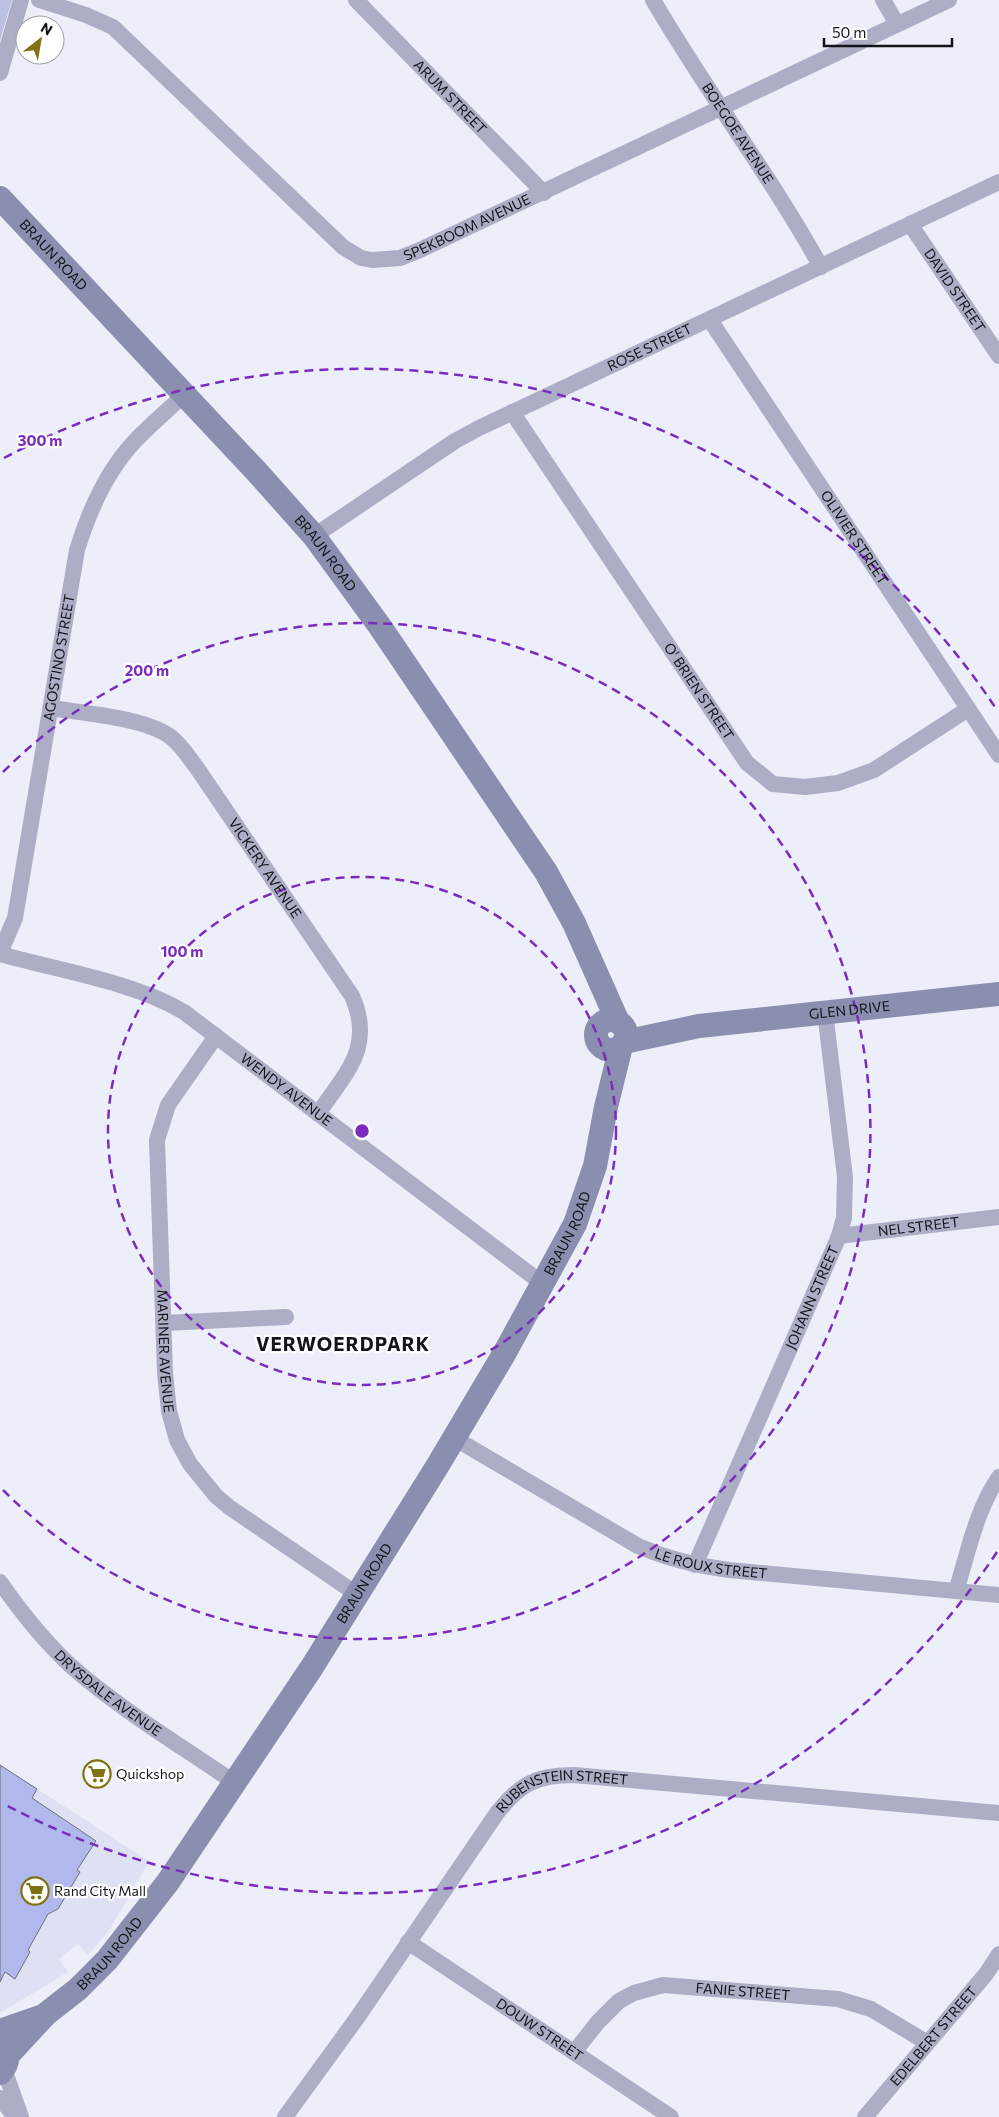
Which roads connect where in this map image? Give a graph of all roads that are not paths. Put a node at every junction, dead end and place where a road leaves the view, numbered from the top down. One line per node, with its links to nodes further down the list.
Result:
1 (21, 0): 8 (street)
2 (39, 0): 11 (street, SPEKBOOM AVENUE)
3 (356, 0): 11 (street, ARUM STREET)
4 (653, 0): 9 (street, BOEGOE AVENUE)
5 (883, 0): 7 (street)
6 (949, 0): 7 (street, SPEKBOOM AVENUE)
7 (897, 24): 9 (street, SPEKBOOM AVENUE)
8 (0, 73)
9 (720, 108): 11 (street, SPEKBOOM AVENUE); 14 (street, BOEGOE AVENUE)
10 (999, 182): 13 (street, ROSE STREET)
11 (544, 193)
12 (0, 198): 17 (street, BRAUN ROAD)
13 (910, 224): 14 (street, ROSE STREET); 16 (street, DAVID STREET)
14 (821, 267): 15 (street, ROSE STREET)
15 (710, 320): 18 (street, ROSE STREET); 21 (street, OLIVIER STREET)
16 (999, 356)
17 (185, 394): 19 (street, BRAUN ROAD); 20 (street, AGOSTINO STREET)
18 (512, 412): 19 (street, ROSE STREET); 21 (street, O' BRIEN STREET)
19 (314, 536): 26 (street, BRAUN ROAD)
20 (51, 708): 23 (street, AGOSTINO STREET); 28 (street, VICKERY AVENUE)
21 (968, 709): 22 (street, OLIVIER STREET)
22 (999, 755)
23 (0, 954): 27 (street, WENDY AVENUE)
24 (999, 994): 25 (street, GLEN DRIVE)
25 (825, 1012): 26 (street, GLEN DRIVE); 30 (street, JOHANN STREET)
26 (614, 1034): 31 (street, BRAUN ROAD)
27 (216, 1036): 28 (street, WENDY AVENUE); 33 (street, MARINER AVENUE)
28 (318, 1114): 31 (street, WENDY AVENUE)
29 (999, 1216): 30 (street, NEL STREET)
30 (839, 1236): 36 (street, JOHANN STREET)
31 (543, 1284): 34 (street, BRAUN ROAD)
32 (286, 1317): 33 (street)
33 (165, 1323): 39 (street, MARINER AVENUE)
34 (454, 1438): 36 (street, LE ROUX STREET); 39 (street, BRAUN ROAD)
35 (999, 1477): 38 (street)
36 (695, 1565): 38 (street, LE ROUX STREET)
37 (0, 1582): 41 (street, DRYSDALE AVENUE)
38 (956, 1591): 40 (street, LE ROUX STREET)
39 (358, 1595): 41 (street, BRAUN ROAD)
40 (999, 1595)
41 (235, 1783): 45 (street, BRAUN ROAD)
42 (999, 1813): 43 (street, RUBENSTEIN STREET)
43 (408, 1942): 48 (street, DOUW STREET); 53 (street, RUBENSTEIN STREET)
44 (999, 1954): 47 (street, EDELBERT STREET)
45 (46, 2014): 46 (street); 49 (street)
46 (0, 2031)
47 (926, 2042): 48 (street, FANIE STREET); 55 (street, EDELBERT STREET)
48 (575, 2052): 54 (street, DOUW STREET)
49 (3, 2059): 52 (street)
50 (0, 2098): 51 (street)
51 (15, 2117)
52 (21, 2117)
53 (285, 2117)
54 (672, 2117)
55 (865, 2117)

